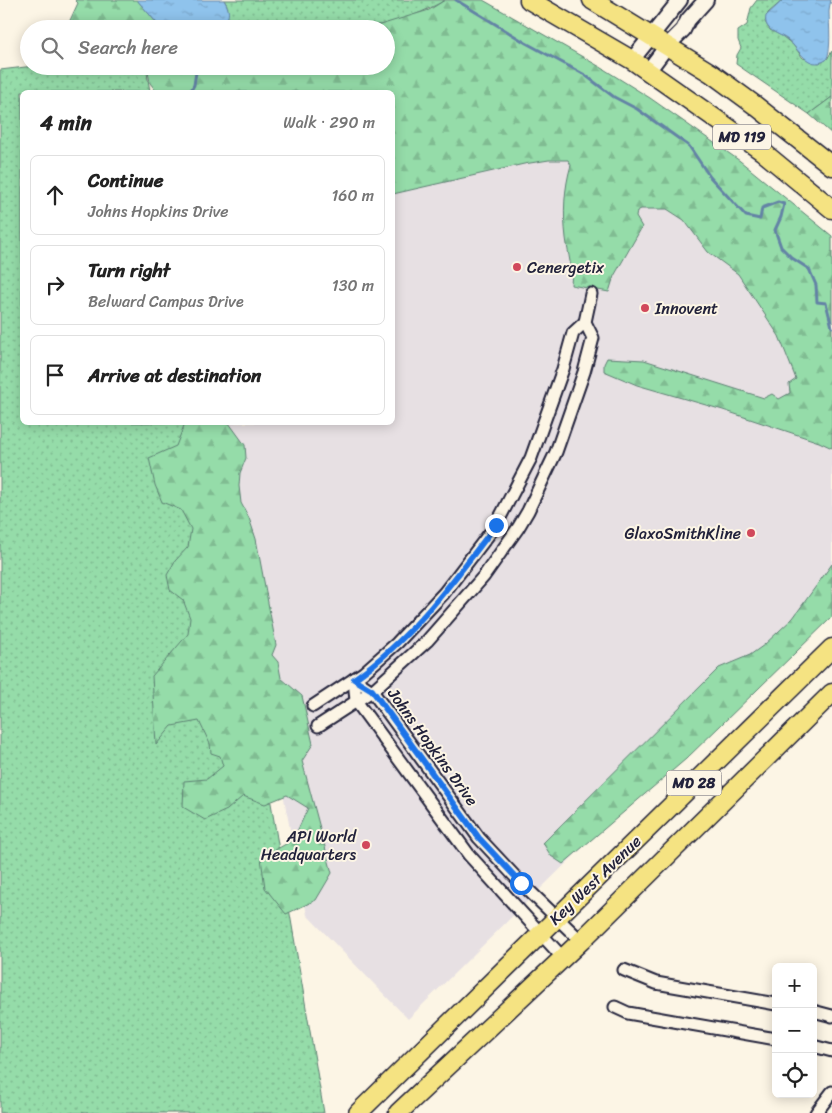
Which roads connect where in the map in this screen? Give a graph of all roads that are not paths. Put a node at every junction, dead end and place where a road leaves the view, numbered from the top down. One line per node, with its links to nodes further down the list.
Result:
1 (529, 0): 7 (main road, MD 119)
2 (592, 0): 5 (main road, MD 119)
3 (680, 0): 5 (street)
4 (706, 0): 6 (street)
5 (651, 36): 6 (main road, MD 119); 7 (street)
6 (667, 46): 8 (street); 9 (main road, MD 119)
7 (632, 60): 8 (main road, MD 119)
8 (648, 71): 10 (main road, MD 119)
9 (832, 166)
10 (832, 209)
11 (591, 294): 12 (street)
12 (585, 322): 14 (street); 15 (street)
13 (832, 648): 20 (main road, Key West Avenue / MD 28)
14 (354, 679): 15 (street, Johns Hopkins Drive); 17 (street); 18 (street)
15 (372, 690): 17 (street); 20 (street, Johns Hopkins Drive)
16 (832, 693): 22 (main road, Key West Avenue / MD 28)
17 (356, 701): 19 (street); 21 (street)
18 (313, 706)
19 (318, 726)
20 (557, 918): 21 (main road, Key West Avenue / MD 28); 22 (street, Johns Hopkins Drive)
21 (541, 934): 23 (street); 33 (main road, Key West Avenue / MD 28)
22 (581, 941): 23 (main road, Key West Avenue / MD 28)
23 (563, 958): 34 (main road, Key West Avenue / MD 28)
24 (624, 970): 25 (street)
25 (772, 1003)
26 (615, 1007): 29 (street)
27 (817, 1011): 28 (street)
28 (832, 1016)
29 (772, 1038)
30 (817, 1047): 31 (street)
31 (832, 1051)
32 (832, 1092): 35 (street)
33 (358, 1113)
34 (398, 1113)
35 (816, 1113)

